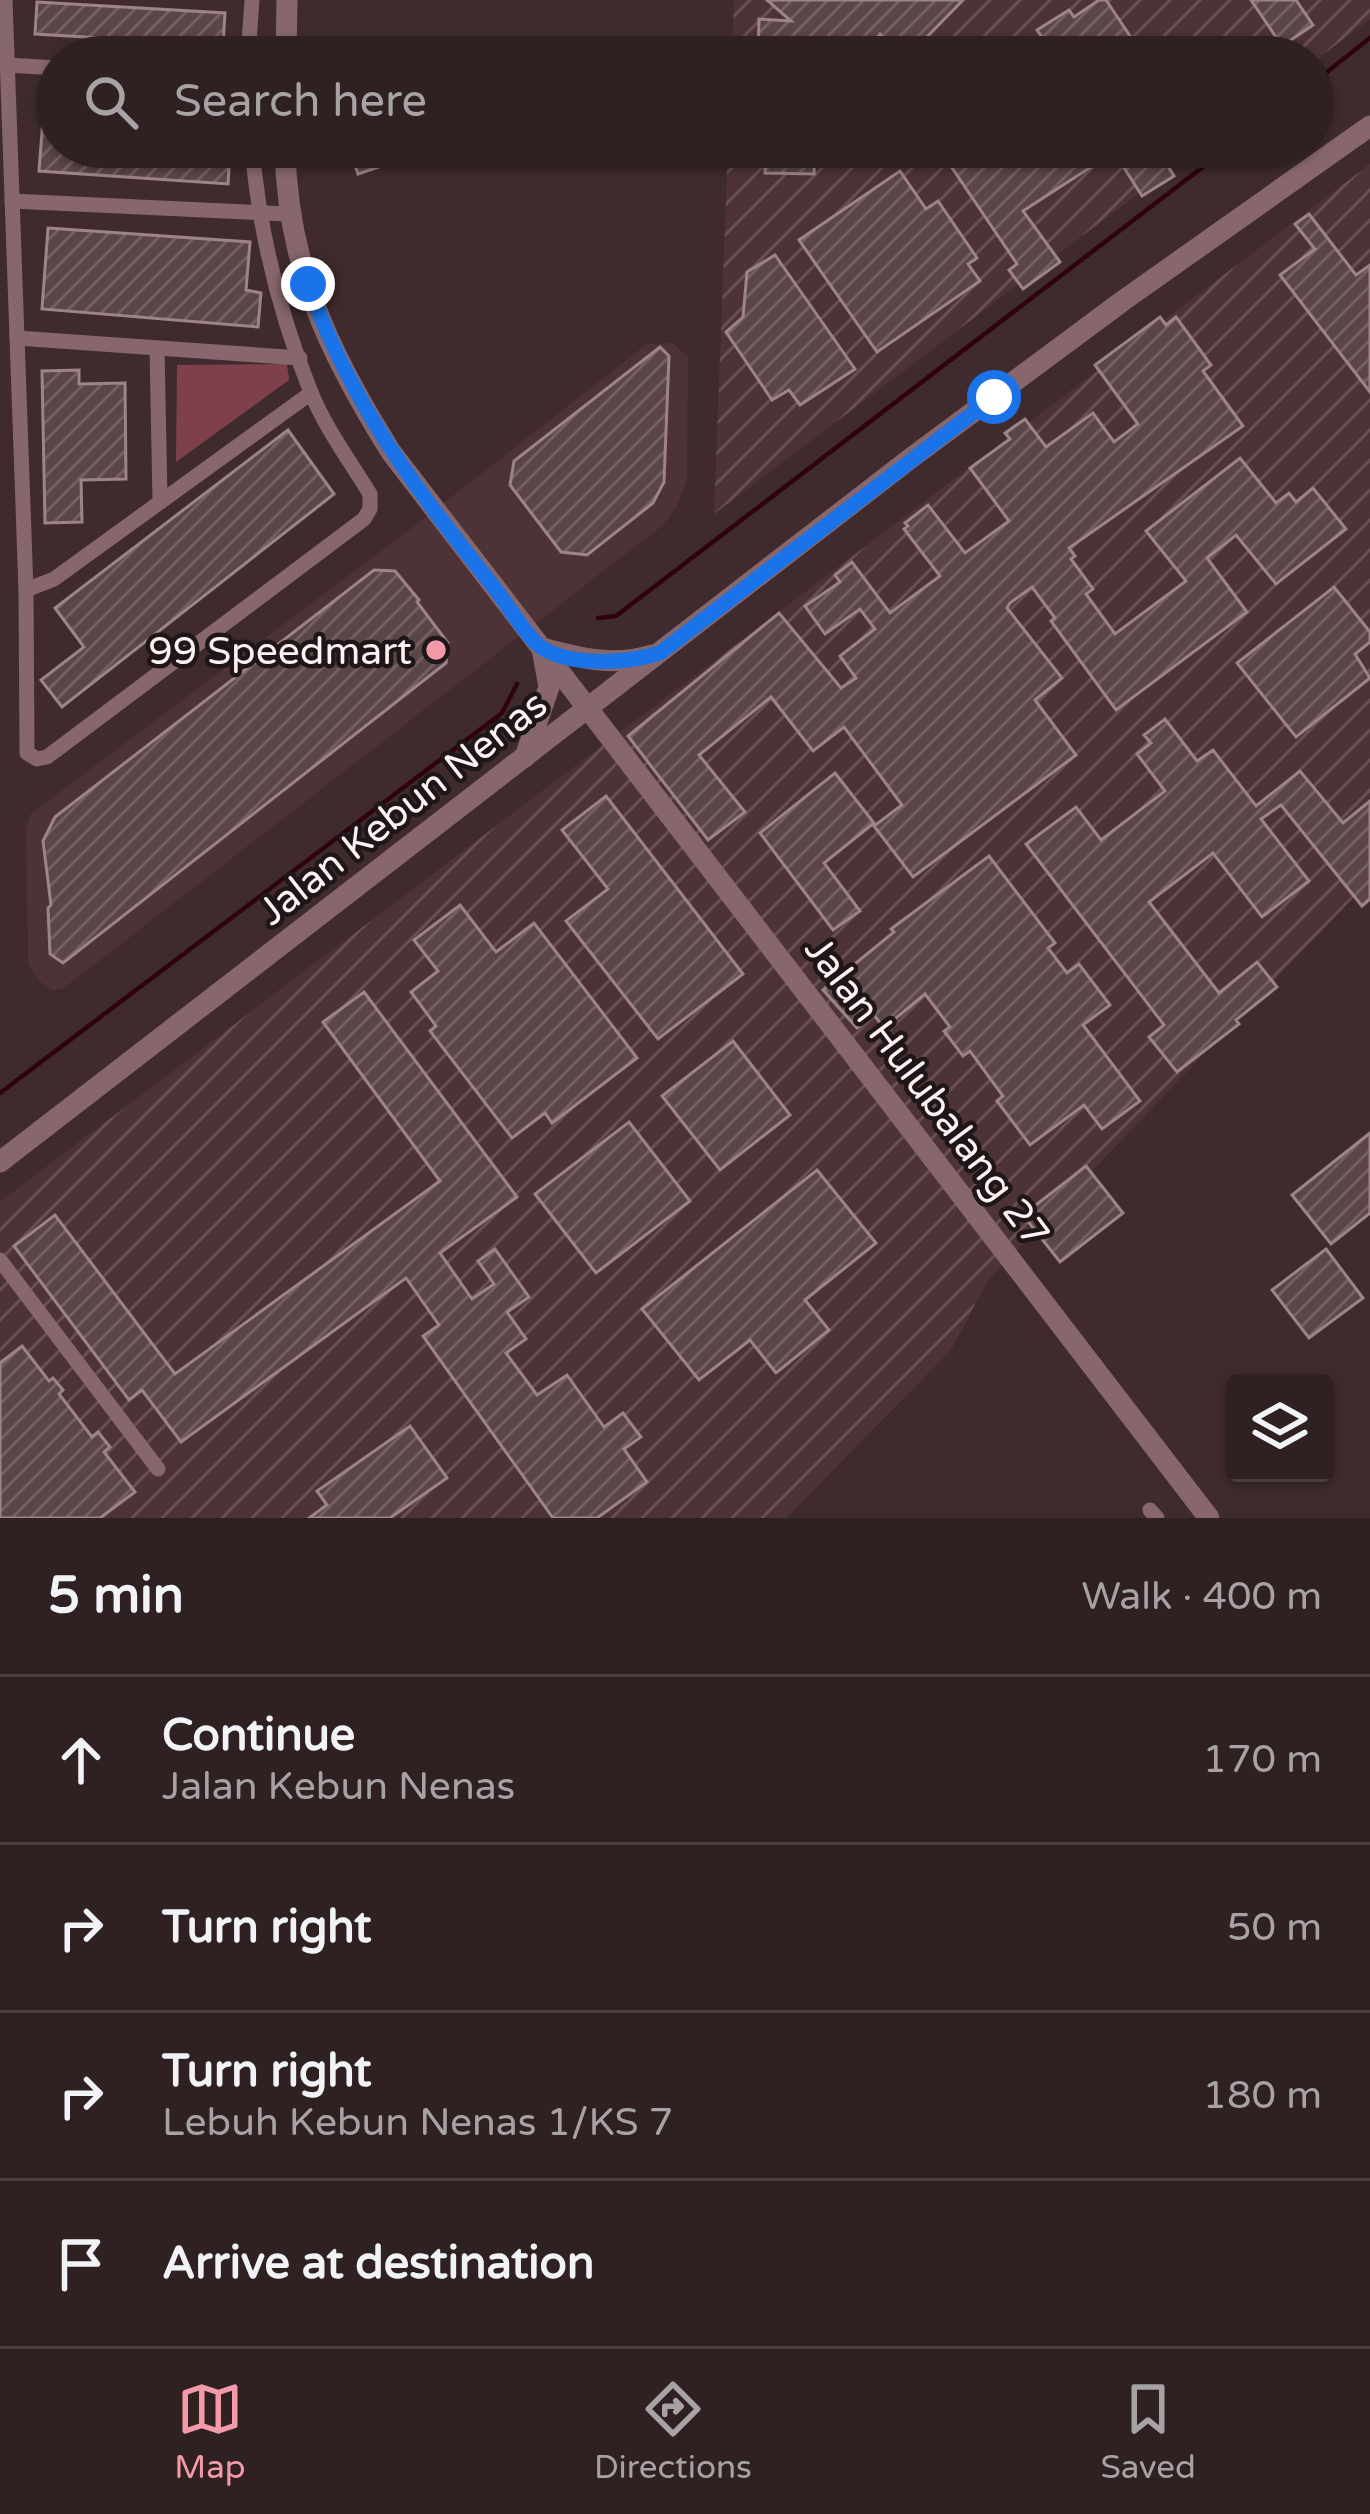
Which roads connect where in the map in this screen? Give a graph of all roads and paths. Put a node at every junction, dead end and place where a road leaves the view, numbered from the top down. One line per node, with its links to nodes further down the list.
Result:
1 (4, 0): 6 (street)
2 (251, 0): 4 (street)
3 (287, 0): 5 (street)
4 (249, 36)
5 (286, 36)
6 (7, 65): 7 (street); 13 (street)
7 (36, 67)
8 (1370, 126): 9 (street, Jalan Kebun Nenas)
9 (1334, 151)
10 (254, 168): 14 (street)
11 (286, 168): 15 (street, Jalan Hulubalang 27)
12 (1311, 168): 22 (street, Jalan Kebun Nenas)
13 (12, 201): 14 (street); 16 (street)
14 (258, 214): 15 (street); 18 (street)
15 (288, 214): 23 (street, Jalan Hulubalang 27)
16 (16, 338): 17 (street); 21 (street)
17 (157, 348): 18 (street); 20 (street)
18 (300, 358): 19 (street)
19 (311, 393): 20 (street); 21 (street)
20 (160, 500): 21 (street)
21 (26, 590)
22 (660, 653): 23 (street); 24 (street, Jalan Kebun Nenas)
23 (548, 656): 24 (street, Jalan Hulubalang 27); 25 (street)
24 (590, 708): 25 (street, Jalan Kebun Nenas); 29 (street, Jalan Hulubalang 27)
25 (525, 757): 26 (street, Jalan Kebun Nenas)
26 (0, 1162)
27 (0, 1260): 28 (street)
28 (158, 1469)
29 (1209, 1518)

